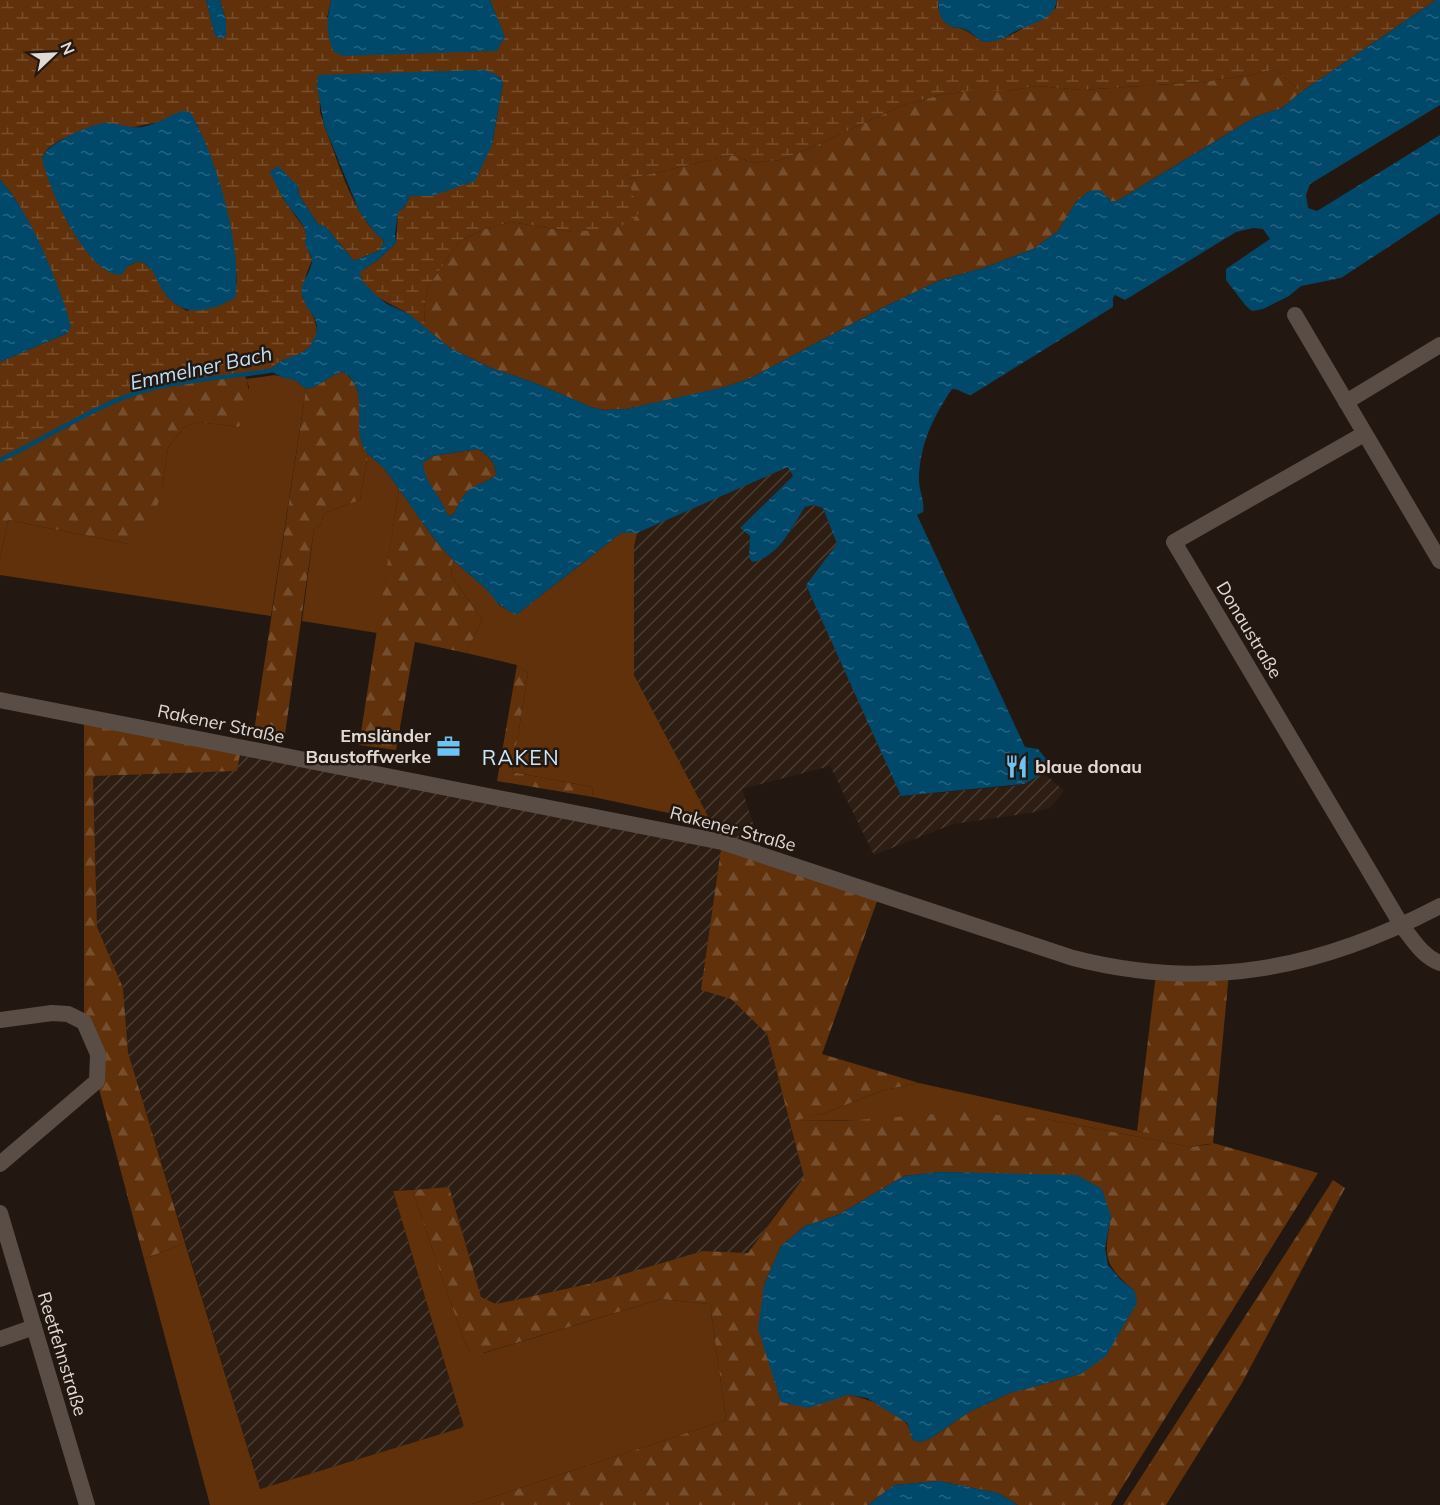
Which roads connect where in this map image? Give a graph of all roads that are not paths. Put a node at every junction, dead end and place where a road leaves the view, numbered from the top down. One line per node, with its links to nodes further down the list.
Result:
1 (1295, 315): 3 (street)
2 (1440, 345): 3 (street)
3 (1346, 402): 4 (street)
4 (1364, 434): 5 (street); 8 (street, Donaustraße)
5 (1440, 561)
6 (0, 699): 8 (street, Rakener Straße)
7 (1440, 906): 8 (street, Rakener Straße)
8 (1402, 926): 9 (street)
9 (1440, 963)
10 (0, 1020): 11 (street)
11 (0, 1164)
12 (0, 1213): 13 (street, Reetfehnstraße)
13 (34, 1327): 14 (street); 15 (street, Reetfehnstraße)
14 (0, 1339)
15 (87, 1505)

